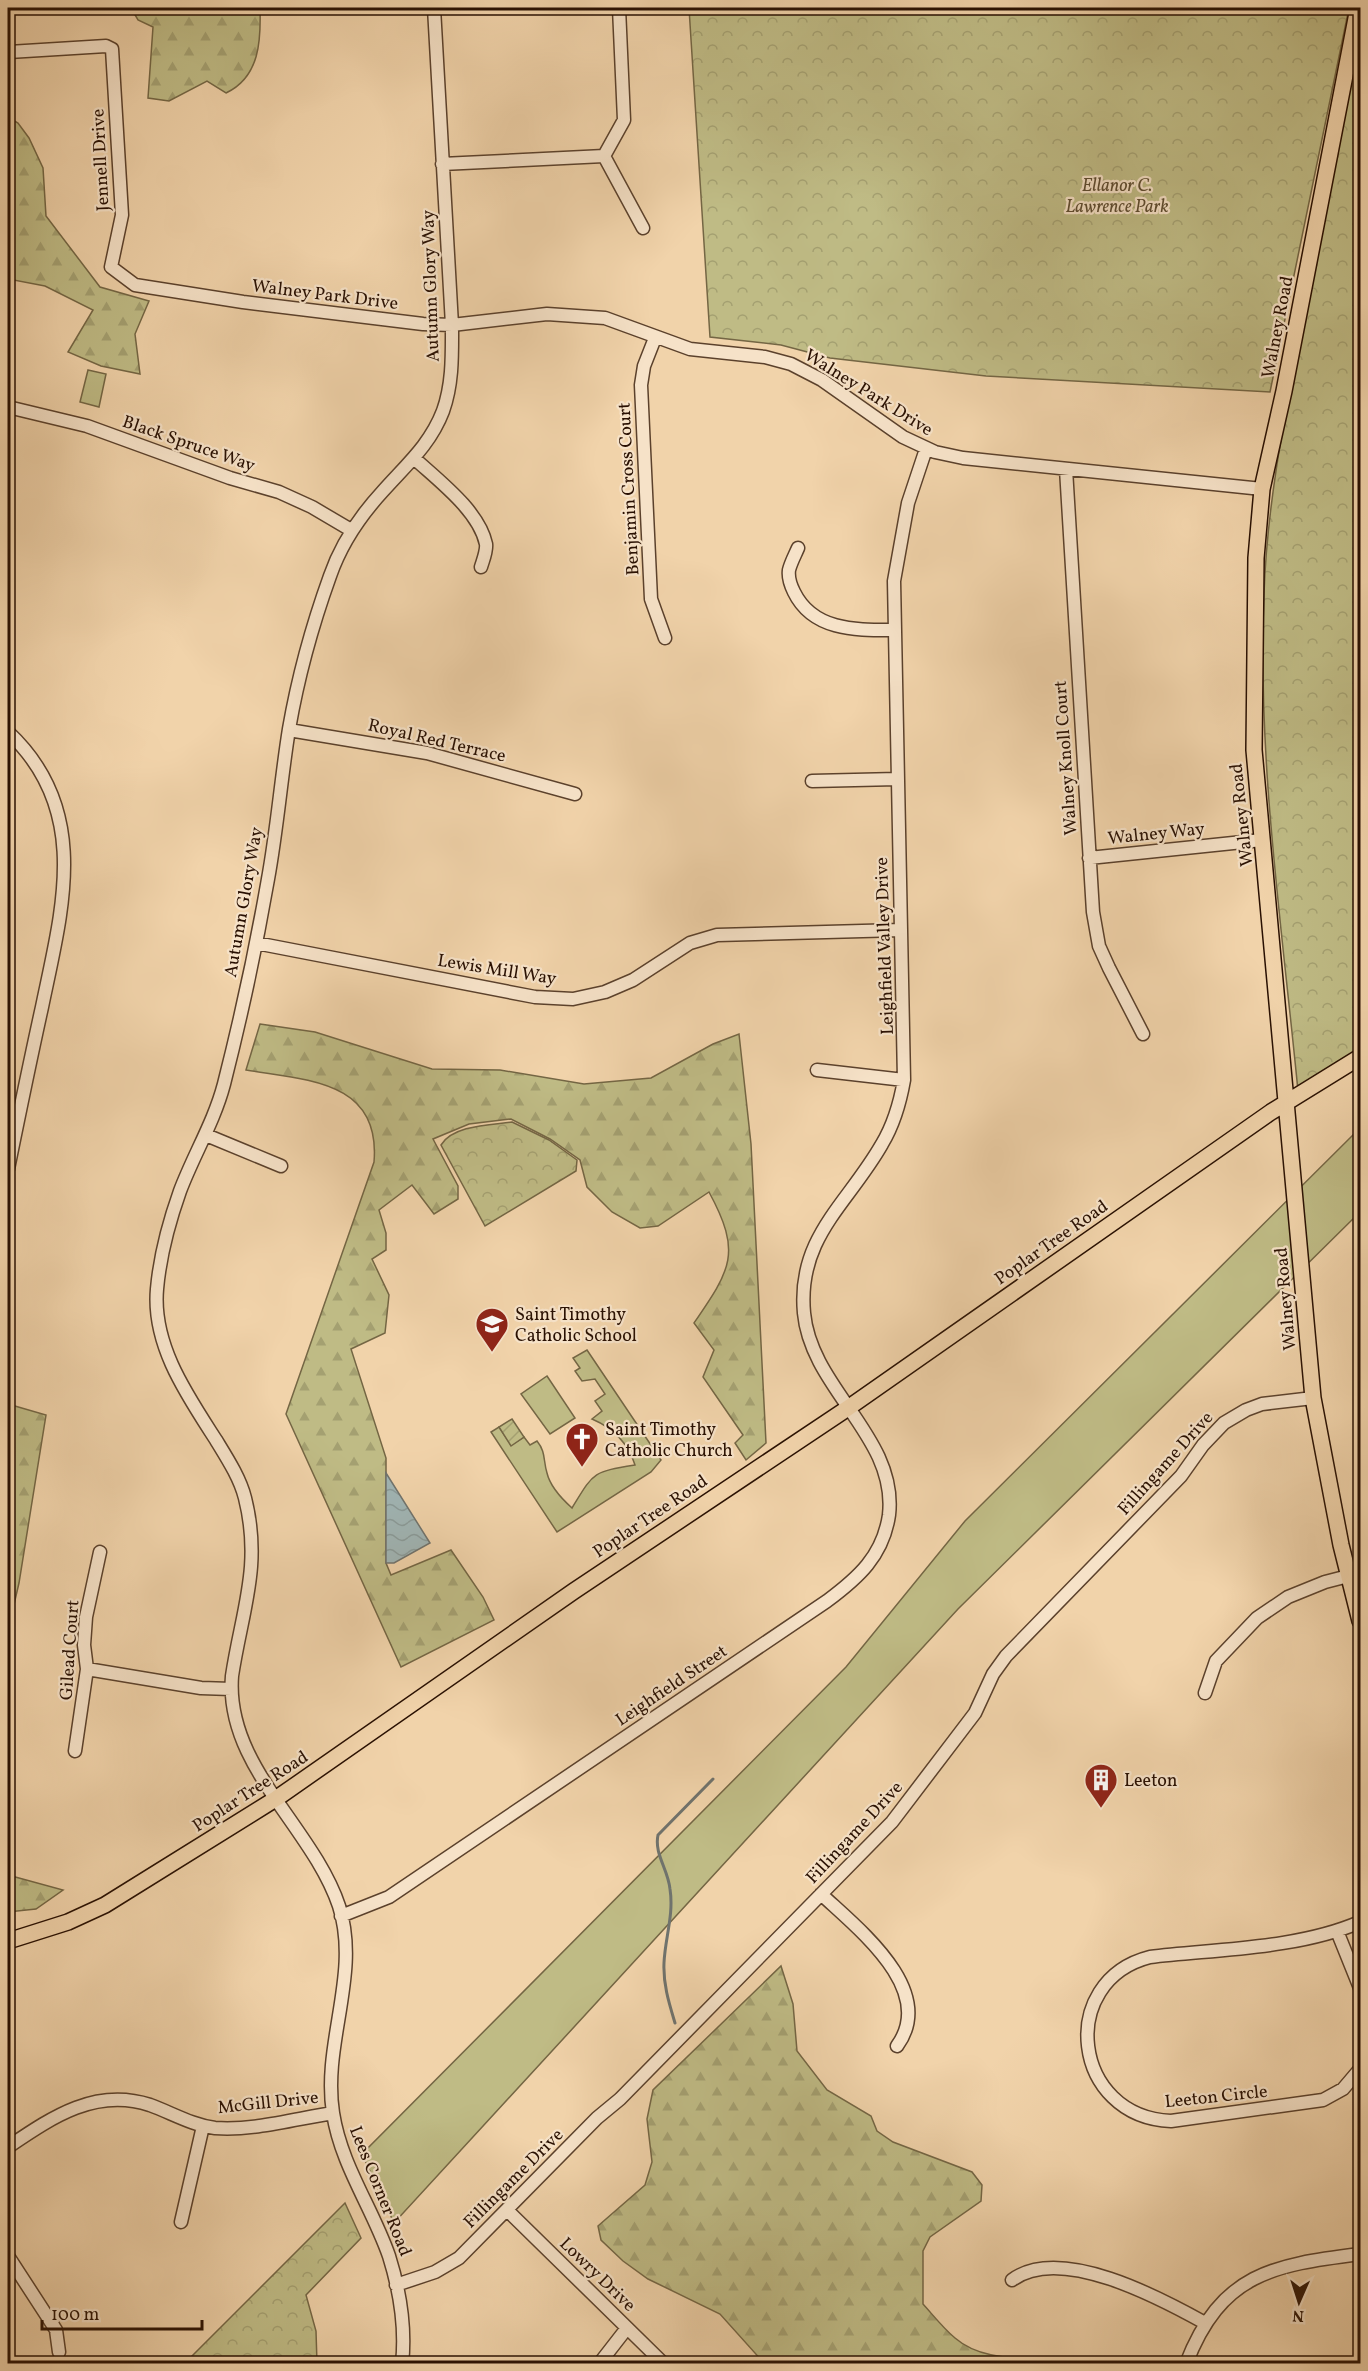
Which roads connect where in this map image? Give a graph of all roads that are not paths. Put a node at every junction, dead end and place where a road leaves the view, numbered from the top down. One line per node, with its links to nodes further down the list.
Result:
1 (434, 8): 6 (street, Autumn Glory Way)
2 (619, 8): 5 (street)
3 (1358, 8): 15 (main road, Walney Road)
4 (9, 52): 8 (street, Jennell Drive)
5 (604, 156): 6 (street); 7 (street)
6 (442, 164): 9 (street, Autumn Glory Way)
7 (643, 228)
8 (111, 267): 9 (street, Walney Park Drive)
9 (452, 325): 10 (street, Walney Park Drive); 13 (street, Autumn Glory Way)
10 (655, 338): 12 (street, Walney Park Drive); 20 (street, Benjamin Cross Court)
11 (8, 407): 16 (street, Black Spruce Way)
12 (926, 449): 14 (street, Walney Park Drive); 19 (street, Leighfield Valley Drive)
13 (415, 459): 16 (street, Autumn Glory Way); 18 (street)
14 (1066, 469): 15 (street, Walney Park Drive); 27 (street, Walney Knoll Court)
15 (1262, 489): 26 (main road, Walney Road)
16 (351, 530): 21 (street, Autumn Glory Way)
17 (798, 548): 19 (street)
18 (481, 567)
19 (893, 630): 23 (street, Leighfield Valley Drive)
20 (665, 638)
21 (289, 730): 25 (street, Royal Red Terrace); 29 (street, Autumn Glory Way)
22 (8, 732): 37 (street)
23 (897, 779): 24 (street); 28 (street, Leighfield Valley Drive)
24 (812, 781)
25 (575, 794)
26 (1262, 840): 27 (street, Walney Way); 34 (main road, Walney Road)
27 (1089, 858): 30 (street, Walney Knoll Court)
28 (899, 930): 29 (street, Lewis Mill Way); 33 (street, Leighfield Valley Drive)
29 (256, 943): 35 (street, Autumn Glory Way)
30 (1143, 1034)
31 (1360, 1057): 34 (main road, Poplar Tree Road)
32 (817, 1070): 33 (street)
33 (904, 1080): 39 (street, Leighfield Valley Drive)
34 (1287, 1102): 38 (main road, Walney Road); 39 (main road, Poplar Tree Road)
35 (206, 1135): 36 (street); 44 (street, Autumn Glory Way)
36 (281, 1166)
37 (8, 1169)
38 (1314, 1398): 41 (main road, Walney Road); 48 (street, Fillingame Drive)
39 (848, 1408): 47 (main road, Poplar Tree Road); 49 (street, Leighfield Street)
40 (100, 1552): 43 (street, Gilead Court)
41 (1354, 1574): 42 (main road, Walney Road); 45 (street)
42 (1360, 1621)
43 (87, 1669): 44 (street); 46 (street, Gilead Court)
44 (231, 1689): 47 (street, Autumn Glory Way)
45 (1205, 1693)
46 (75, 1751)
47 (277, 1798): 49 (street, Lees Corner Road); 52 (main road, Poplar Tree Road)
48 (821, 1894): 54 (street); 59 (street, Fillingame Drive)
49 (341, 1916): 56 (street, Lees Corner Road)
50 (1360, 1922): 51 (street, Leeton Circle)
51 (1337, 1931): 53 (street); 55 (street, Leeton Circle)
52 (8, 1941)
53 (1360, 1988)
54 (897, 2046)
55 (1360, 2069)
56 (333, 2113): 57 (street, McGill Drive); 64 (street, Lees Corner Road)
57 (203, 2126): 58 (street, McGill Drive); 60 (street)
58 (8, 2148)
59 (507, 2210): 64 (street, Fillingame Drive); 66 (street, Lowry Drive)
60 (182, 2222)
61 (1360, 2254): 65 (street)
62 (8, 2256): 67 (street)
63 (1012, 2280): 65 (street)
64 (396, 2285): 68 (street, Lees Corner Road)
65 (1205, 2323): 71 (street)
66 (627, 2328): 69 (street); 70 (street, Lowry Drive)
67 (59, 2352)
68 (402, 2364)
69 (599, 2364)
70 (664, 2364)
71 (1186, 2364)

